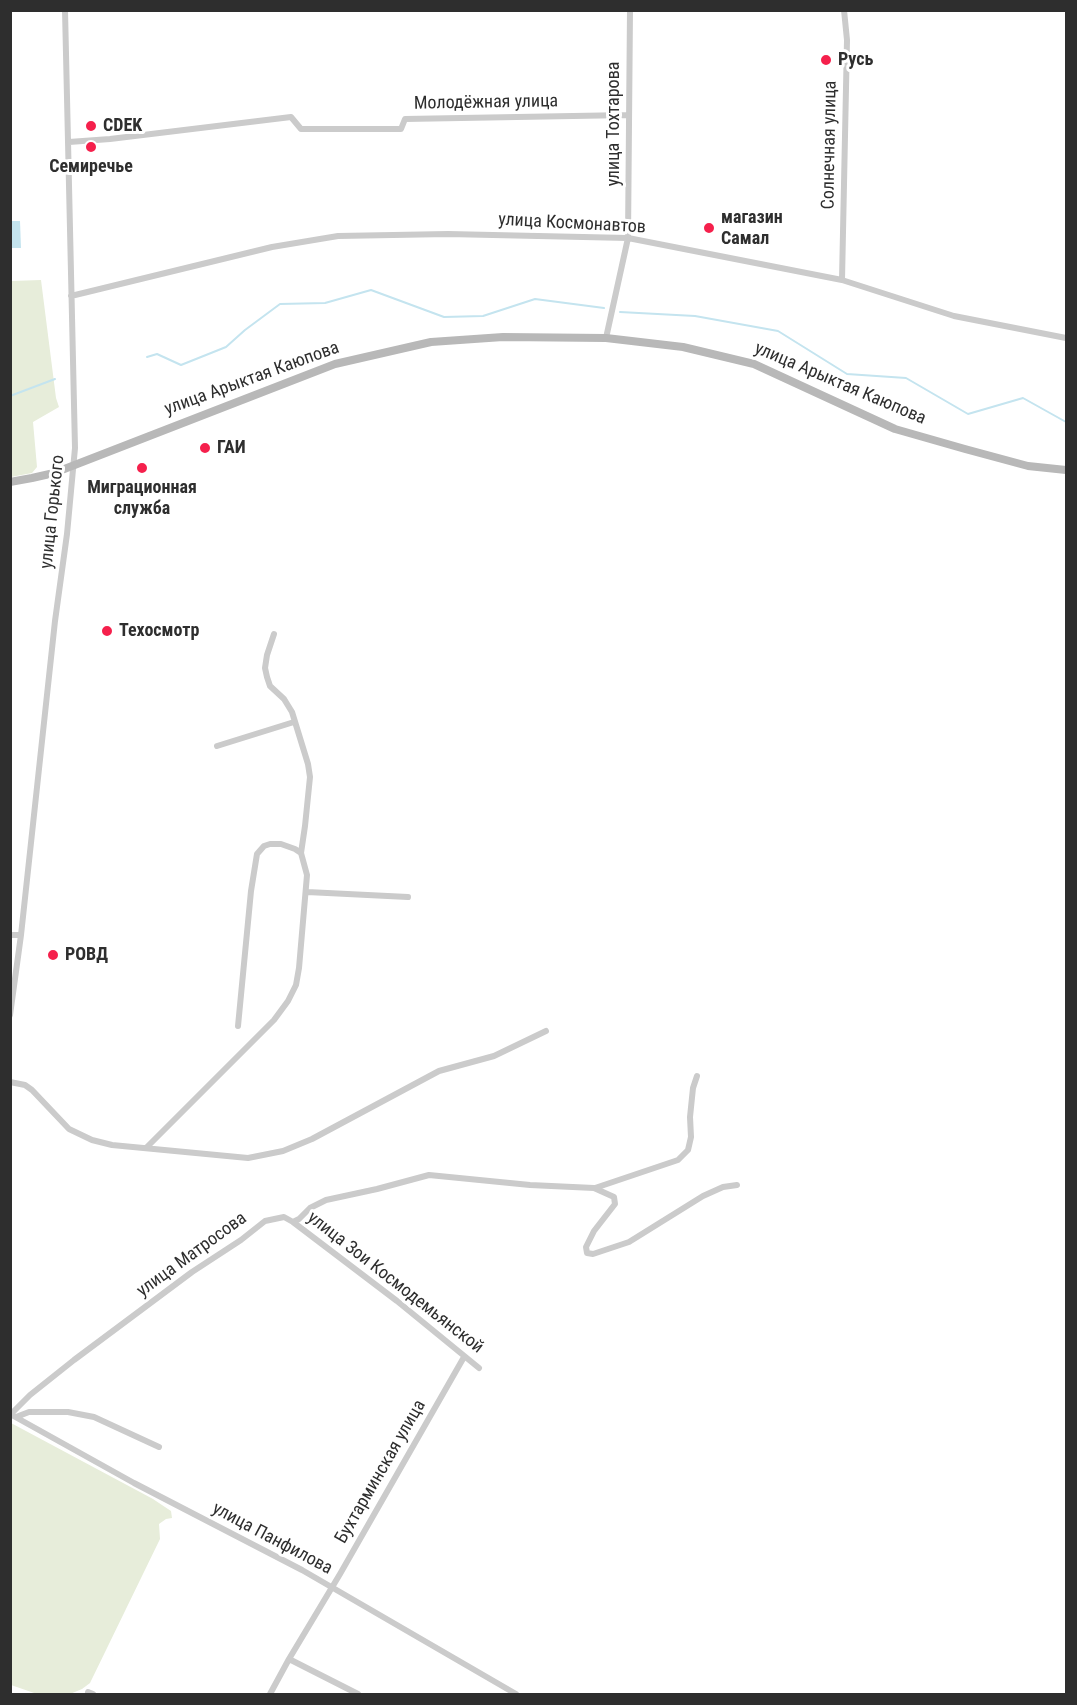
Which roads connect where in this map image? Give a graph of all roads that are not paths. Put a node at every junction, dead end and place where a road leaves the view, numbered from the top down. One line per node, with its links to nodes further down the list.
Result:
1 (65, 10): 5 (street, улица Горького)
2 (630, 10): 4 (street, улица Тохтарова)
3 (844, 10): 7 (street, Солнечная улица)
4 (629, 115): 5 (street, Молодёжная улица); 6 (street, улица Тохтарова)
5 (69, 142): 8 (street, улица Горького)
6 (628, 238): 7 (street, улица Космонавтов); 8 (street, улица Космонавтов); 9 (street, улица Тохтарова)
7 (842, 280): 10 (street, улица Космонавтов)
8 (71, 296): 11 (street, улица Горького)
9 (606, 338): 11 (street, улица Арыктая Каюпова); 12 (street, улица Арыктая Каюпова)
10 (1066, 338)
11 (74, 465): 13 (street, улица Арыктая Каюпова); 21 (street, улица Горького)
12 (1066, 470)
13 (10, 482)
14 (274, 634): 15 (street)
15 (294, 722): 16 (street); 17 (street)
16 (217, 746)
17 (300, 853): 18 (street); 23 (street)
18 (307, 892): 19 (street); 27 (street)
19 (408, 897)
20 (10, 934): 21 (street)
21 (21, 935): 22 (street, улица Горького)
22 (10, 1015)
23 (238, 1026)
24 (546, 1031): 27 (street)
25 (697, 1076): 29 (street)
26 (10, 1082): 27 (street)
27 (147, 1147)
28 (737, 1185): 29 (street)
29 (594, 1188): 30 (street)
30 (293, 1222): 31 (street, улица Зои Космодемьянской); 33 (street, улица Матросова)
31 (464, 1357): 32 (street, улица Зои Космодемьянской); 35 (street, Бухтарминская улица)
32 (479, 1368)
33 (12, 1415): 34 (street); 35 (street, улица Панфилова)
34 (159, 1447)
35 (331, 1588): 36 (street, Бухтарминская улица); 39 (street, улица Панфилова)
36 (289, 1659): 37 (street, Бухтарминская улица); 38 (street)
37 (270, 1695)
38 (358, 1695)
39 (516, 1695)

